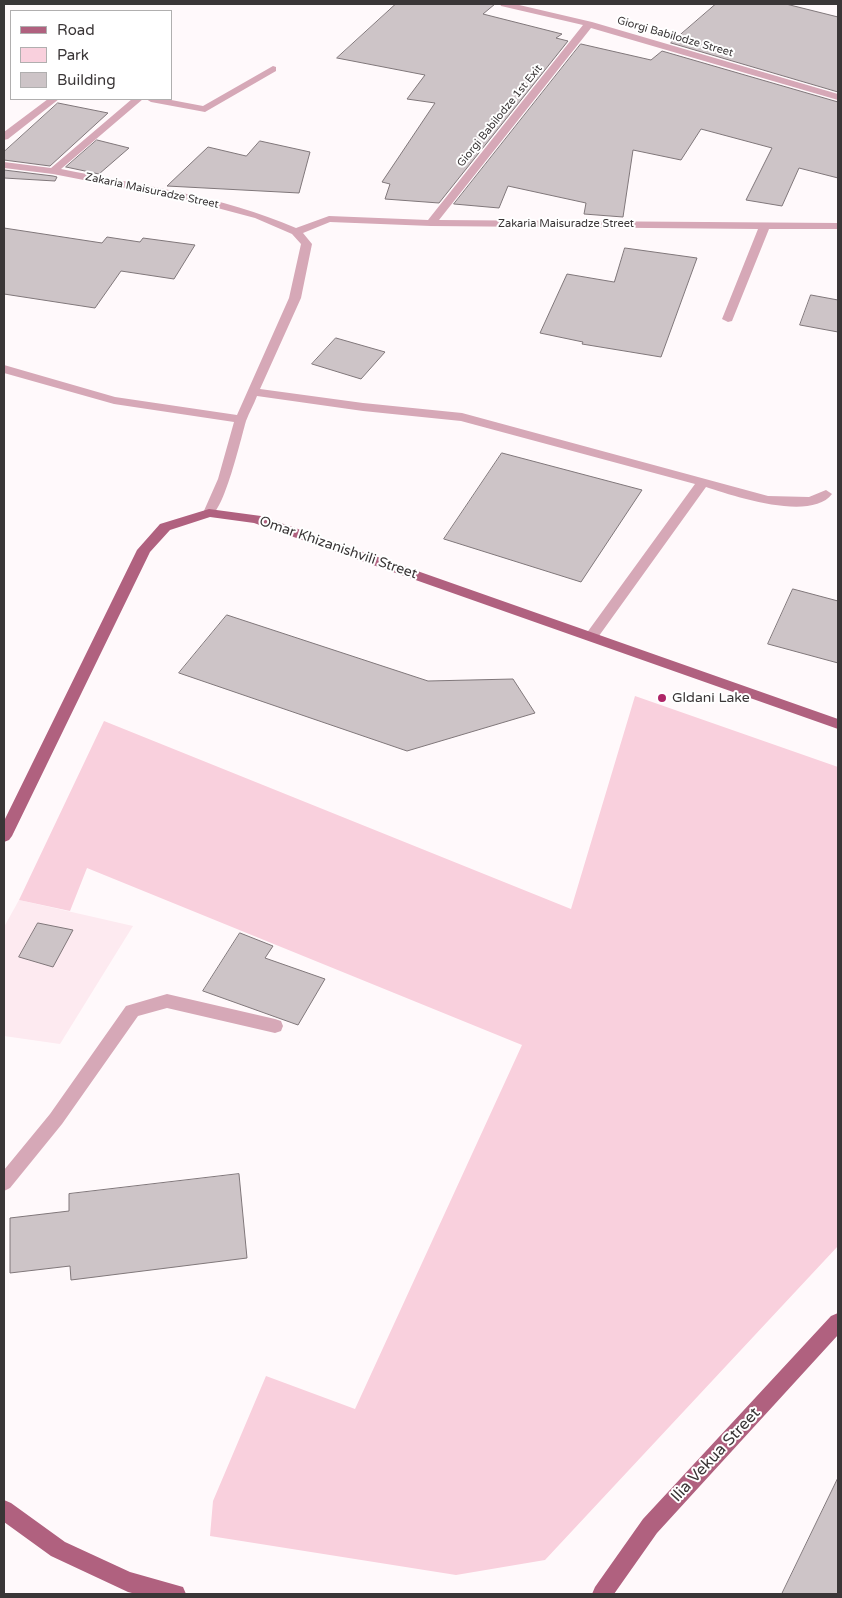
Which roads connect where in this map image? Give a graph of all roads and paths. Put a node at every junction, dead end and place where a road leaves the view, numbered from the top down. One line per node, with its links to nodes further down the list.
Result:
1 (504, 4): 2 (street, Giorgi Babilodze Street)
2 (589, 24): 4 (street, Giorgi Babilodze Street); 11 (street, Giorgi Babilodze 1st Exit)
3 (273, 69): 7 (street)
4 (838, 97)
5 (53, 100): 8 (street)
6 (137, 100): 10 (street)
7 (156, 100)
8 (4, 137)
9 (4, 165): 10 (street, Zakaria Maisuradze Street)
10 (53, 171): 14 (street, Zakaria Maisuradze Street)
11 (431, 223): 12 (street, Zakaria Maisuradze Street); 14 (street, Zakaria Maisuradze Street)
12 (765, 225): 13 (street, Zakaria Maisuradze Street); 15 (street)
13 (838, 226)
14 (296, 232): 17 (street)
15 (728, 319)
16 (4, 369): 18 (street)
17 (253, 392): 18 (street); 19 (street)
18 (241, 419): 21 (street)
19 (703, 482): 20 (street); 22 (street)
20 (826, 494)
21 (209, 514): 22 (main road, Omar Khizanishvili Street); 24 (main road, Omar Khizanishvili Street)
22 (591, 637): 23 (main road, Omar Khizanishvili Street)
23 (838, 724)
24 (4, 836)
25 (275, 1026): 26 (street)
26 (4, 1183)
27 (838, 1322): 30 (main road, Ilia Vekua Street)
28 (4, 1510): 29 (main road)
29 (176, 1594)
30 (602, 1594)

